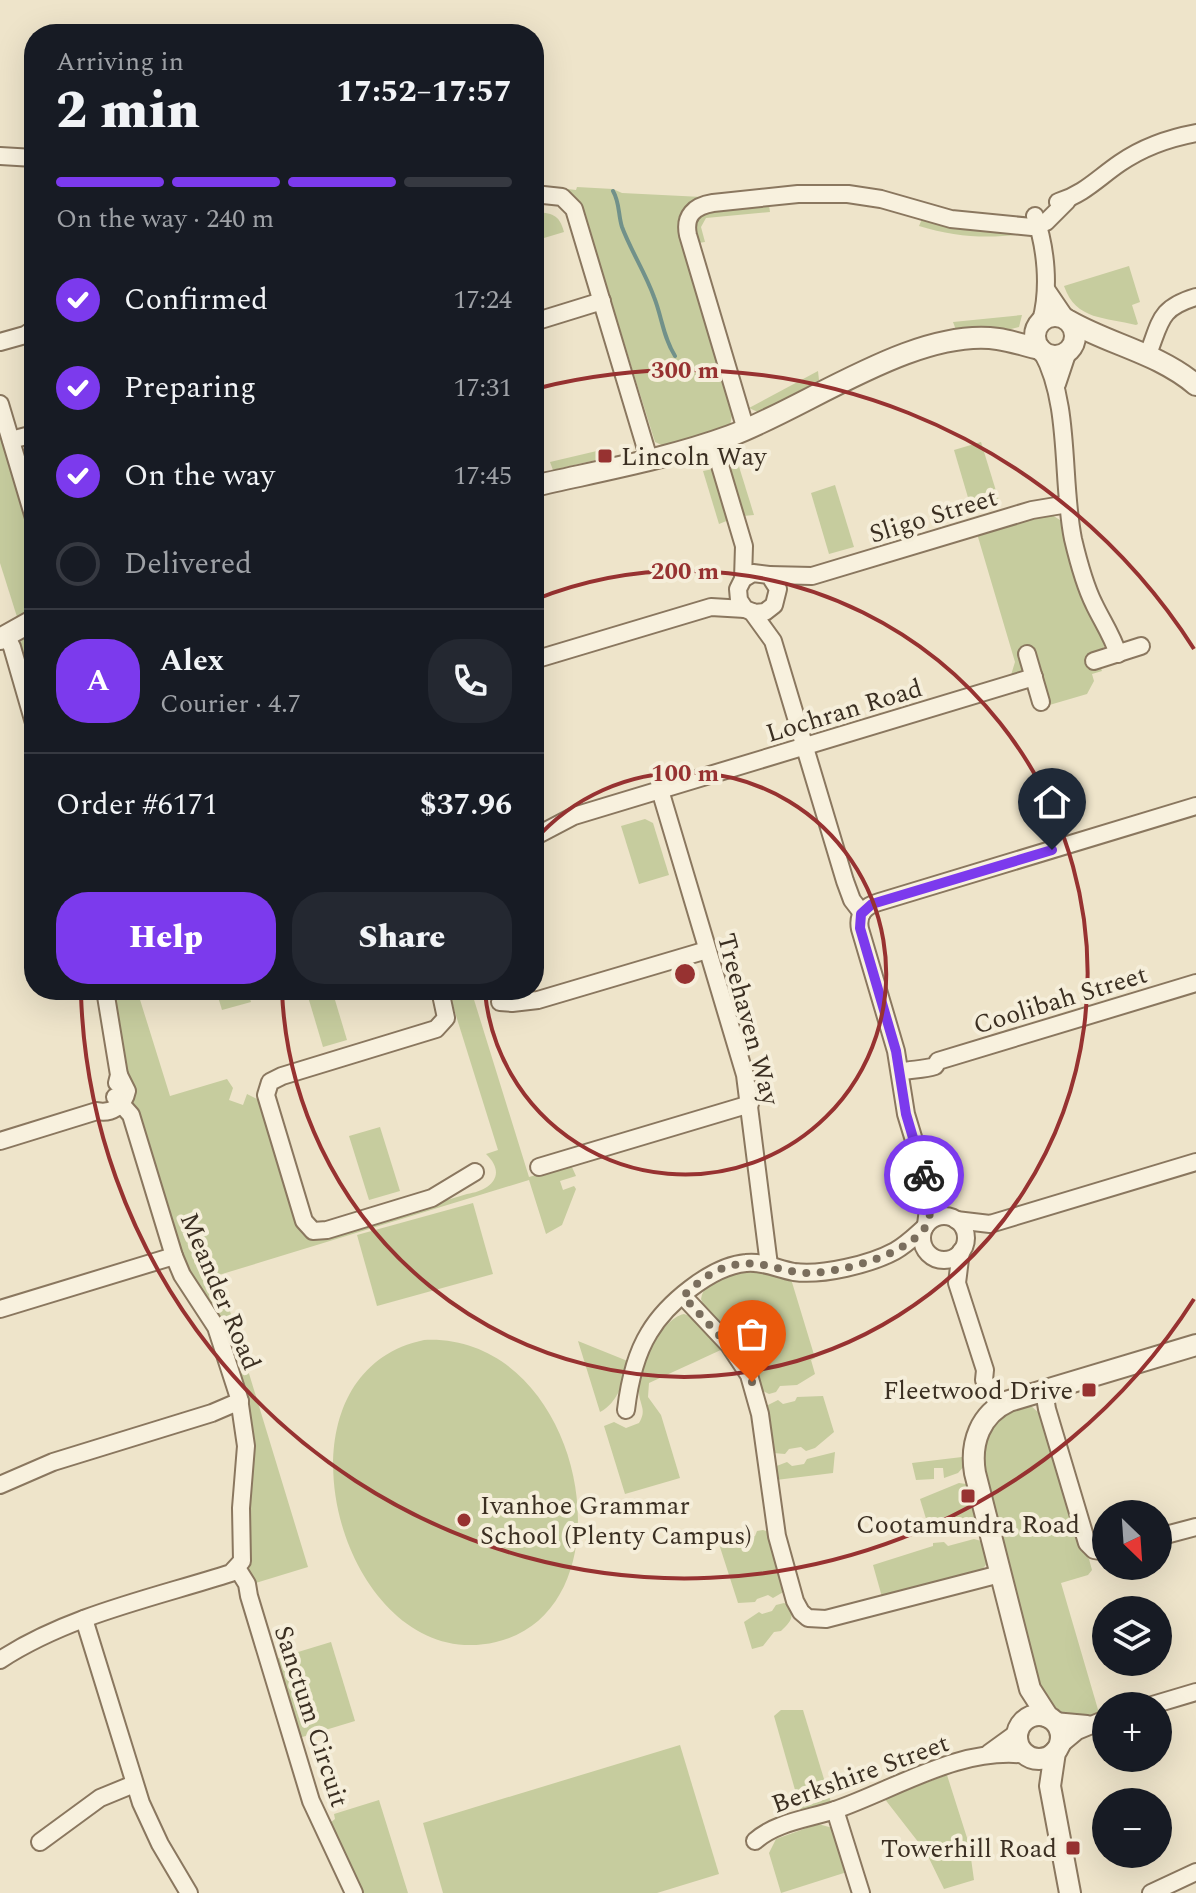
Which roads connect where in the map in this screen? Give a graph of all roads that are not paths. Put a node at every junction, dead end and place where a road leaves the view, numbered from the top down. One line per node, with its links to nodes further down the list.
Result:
1 (1196, 133): 5 (street)
2 (0, 156): 3 (street)
3 (24, 157)
4 (544, 195): 8 (street)
5 (1037, 221): 6 (street); 22 (street)
6 (1046, 289): 10 (street); 11 (street)
7 (1196, 297): 18 (street)
8 (602, 301): 9 (street); 26 (street)
9 (544, 319)
10 (1067, 319): 11 (street); 15 (street); 16 (street)
11 (1040, 322): 13 (street); 17 (street)
12 (24, 335): 14 (street)
13 (998, 339): 17 (street); 22 (street)
14 (0, 342)
15 (1108, 342): 16 (street); 18 (street)
16 (1070, 350): 17 (street); 19 (street)
17 (1041, 351): 19 (street)
18 (1148, 354): 20 (street)
19 (1057, 384): 29 (street)
20 (1196, 385)
21 (0, 404): 24 (street)
22 (746, 430): 25 (street)
23 (24, 437): 24 (street)
24 (11, 440): 27 (street)
25 (713, 442): 26 (street); 30 (street)
26 (649, 459): 28 (street)
27 (24, 484)
28 (544, 484)
29 (1068, 504): 32 (street, Sligo Street); 42 (street)
30 (744, 546): 31 (street); 33 (street)
31 (766, 574): 32 (street, Sligo Street); 33 (street); 34 (street)
32 (812, 576): 34 (street, Sligo Street)
33 (741, 581): 35 (street); 36 (street)
34 (776, 603): 36 (street); 39 (street)
35 (711, 607): 36 (street); 43 (street)
36 (748, 610): 39 (street)
37 (24, 626): 38 (street)
38 (2, 638): 46 (street)
39 (773, 641): 48 (street)
40 (1141, 646): 42 (street)
41 (1027, 654): 45 (street)
42 (1118, 654): 44 (street)
43 (544, 657)
44 (1094, 661)
45 (1034, 677): 47 (street); 48 (street, Lochran Road)
46 (24, 692)
47 (1041, 702)
48 (805, 747): 49 (street, Lochran Road); 52 (street)
49 (660, 790): 51 (street, Lochran Road); 53 (street, Treehaven Way)
50 (1196, 806): 52 (street)
51 (544, 831)
52 (864, 910): 60 (street)
53 (707, 950): 55 (street); 62 (street, Treehaven Way)
54 (1196, 983): 60 (street, Coolibah Street)
55 (544, 998)
56 (107, 1000): 61 (street, Meander Road)
57 (442, 1000): 66 (street)
58 (538, 1000): 59 (street)
59 (500, 1002)
60 (906, 1070): 67 (street)
61 (116, 1102): 63 (street); 73 (street, Meander Road)
62 (750, 1104): 65 (street); 75 (street, Treehaven Way)
63 (0, 1141)
64 (1196, 1162): 69 (street)
65 (539, 1167)
66 (475, 1172)
67 (930, 1193): 68 (street); 70 (street)
68 (953, 1218): 69 (street); 70 (street); 71 (street)
69 (990, 1224): 71 (street)
70 (925, 1226): 72 (street); 74 (street)
71 (962, 1249): 74 (street); 76 (street)
72 (893, 1252): 74 (street); 75 (street)
73 (174, 1256): 78 (street); 82 (street, Meander Road)
74 (933, 1257): 76 (street)
75 (769, 1265): 77 (street)
76 (957, 1283): 81 (street)
77 (683, 1296): 83 (street); 89 (street)
78 (0, 1309)
79 (1196, 1345): 80 (street)
80 (1043, 1397): 81 (street); 87 (street)
81 (1003, 1404): 89 (street)
82 (241, 1405): 84 (street); 88 (street, Meander Road)
83 (626, 1410)
84 (0, 1485)
85 (1196, 1527): 86 (street)
86 (1172, 1533)
87 (1092, 1548)
88 (234, 1571): 90 (street); 109 (street, Sanctum Circuit)
89 (1000, 1574): 92 (street)
90 (84, 1619): 91 (street); 102 (street)
91 (0, 1660)
92 (1030, 1689): 95 (street); 98 (street)
93 (1196, 1692): 94 (street)
94 (1172, 1699)
95 (1051, 1719): 97 (street); 98 (street); 99 (street)
96 (1092, 1723): 97 (street)
97 (1089, 1724): 99 (street)
98 (1020, 1727): 100 (street, Berkshire Street); 101 (street)
99 (1057, 1749): 101 (street); 103 (street)
100 (984, 1755): 101 (street, Berkshire Street); 104 (street, Berkshire Street)
101 (1028, 1756): 103 (street)
102 (134, 1784): 106 (street); 108 (street)
103 (1050, 1786): 111 (street)
104 (835, 1810): 105 (street, Berkshire Street); 110 (street)
105 (755, 1841)
106 (40, 1842)
107 (1196, 1872): 112 (street)
108 (189, 1893)
109 (354, 1893)
110 (861, 1893)
111 (1070, 1893)
112 (1151, 1893)

